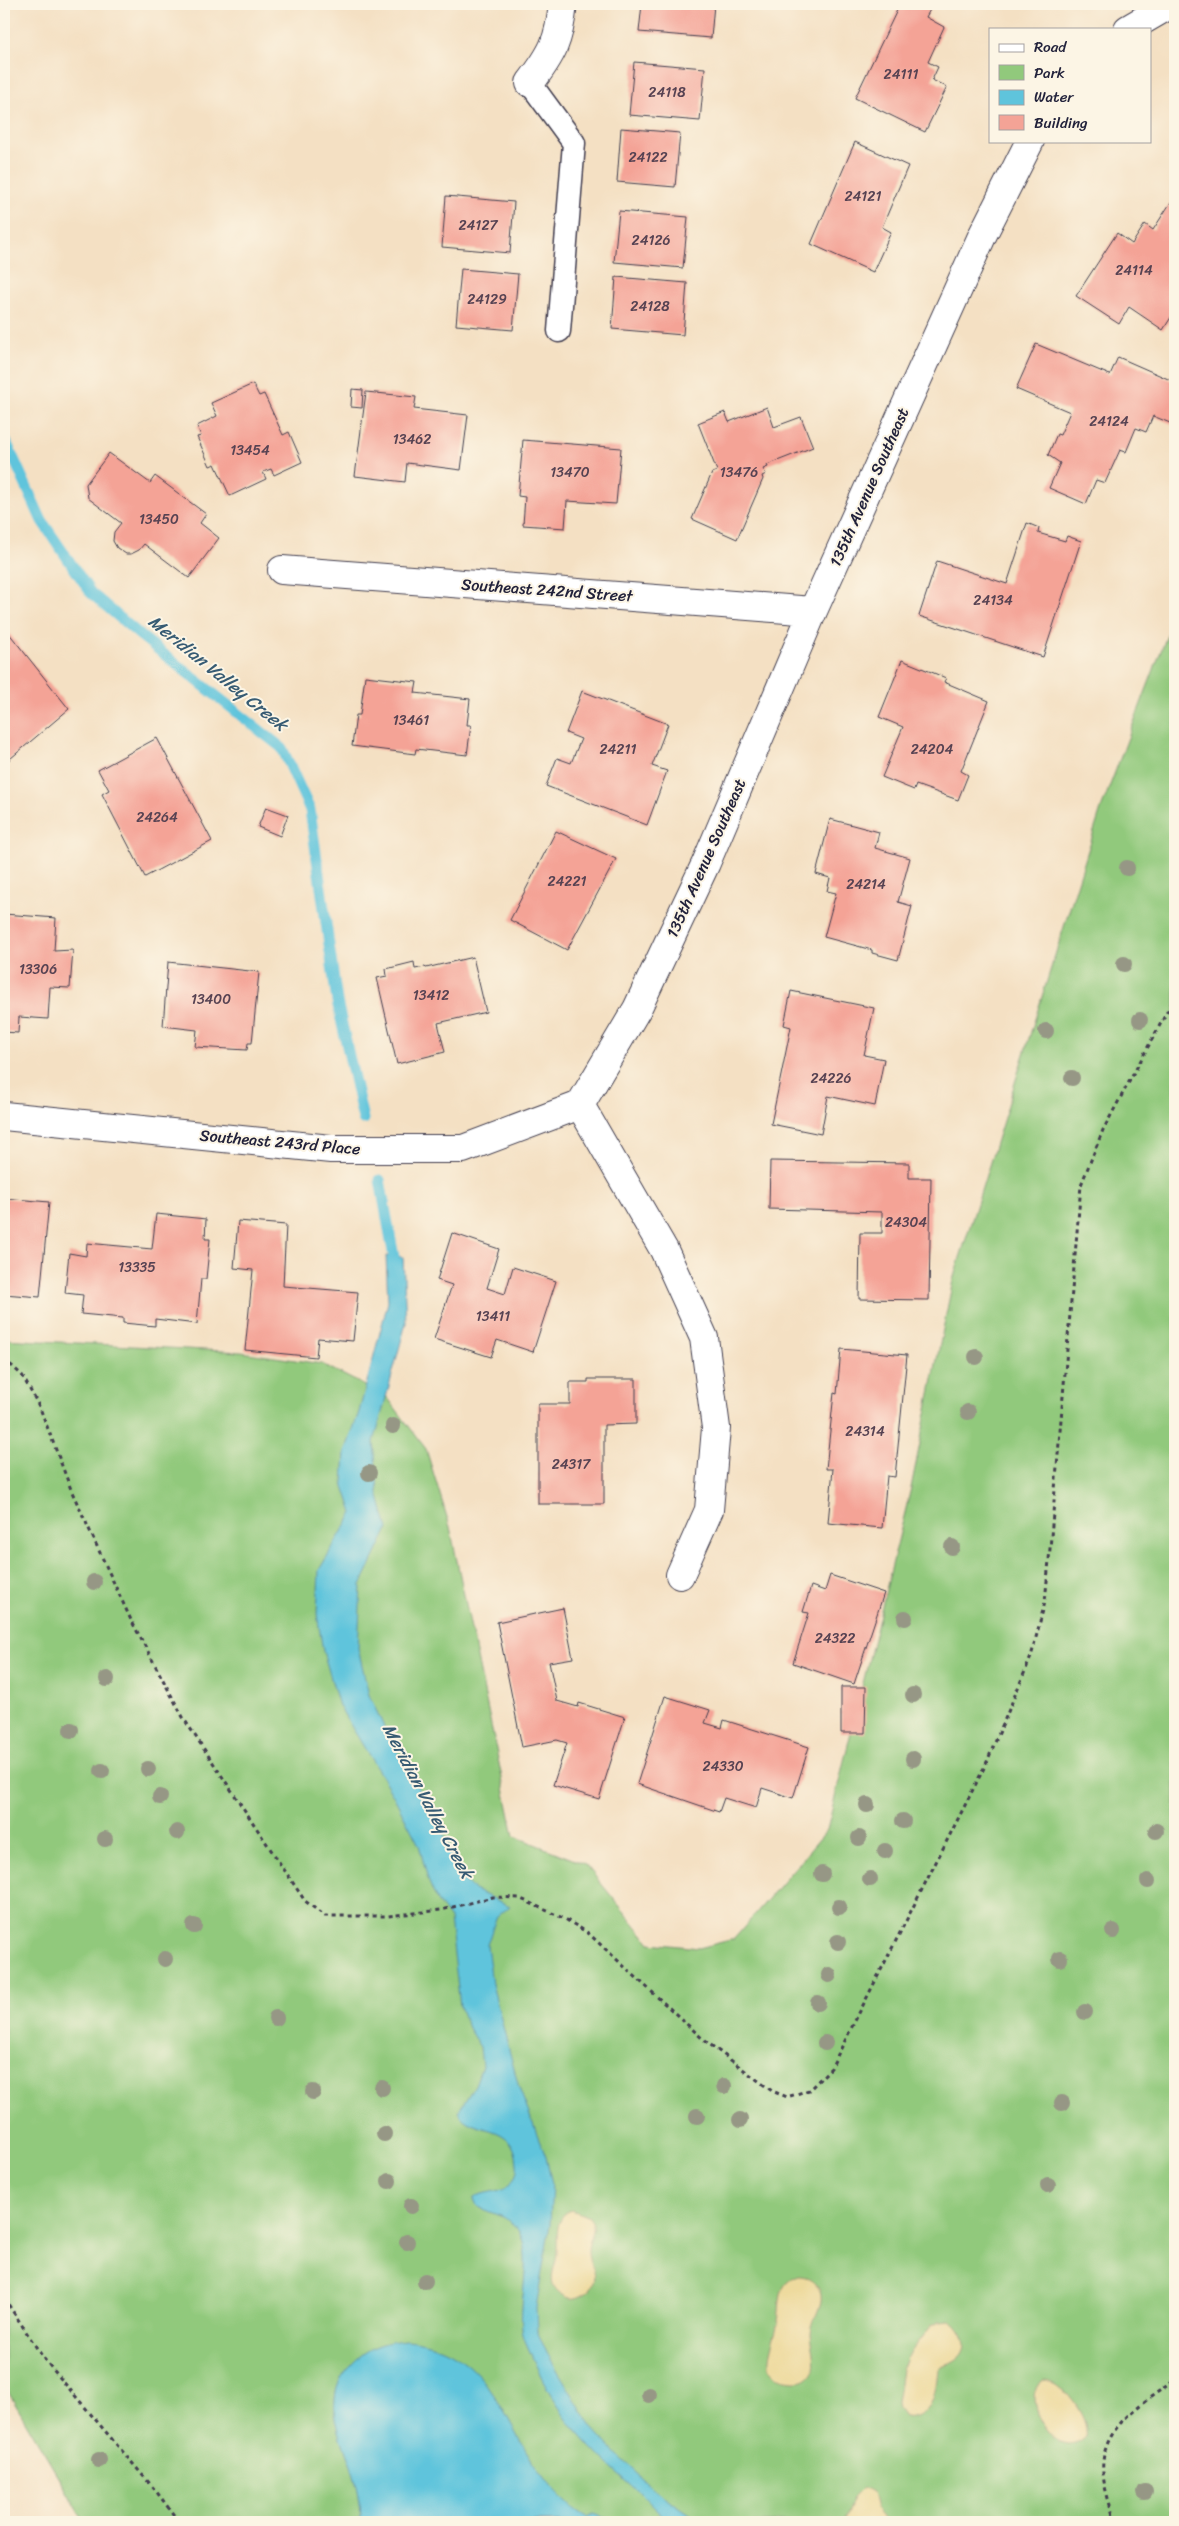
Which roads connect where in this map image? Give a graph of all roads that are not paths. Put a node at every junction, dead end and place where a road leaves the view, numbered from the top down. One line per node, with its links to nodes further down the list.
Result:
1 (563, 4): 4 (street)
2 (1169, 4): 3 (street)
3 (1130, 28)
4 (530, 83): 6 (lane)
5 (1029, 142): 8 (street, 135th Avenue Southeast)
6 (559, 331)
7 (282, 570): 8 (street, Southeast 242nd Street)
8 (813, 611): 9 (street, 135th Avenue Southeast)
9 (580, 1105): 10 (street, Southeast 243rd Place); 11 (street)
10 (4, 1116)
11 (680, 1575)

